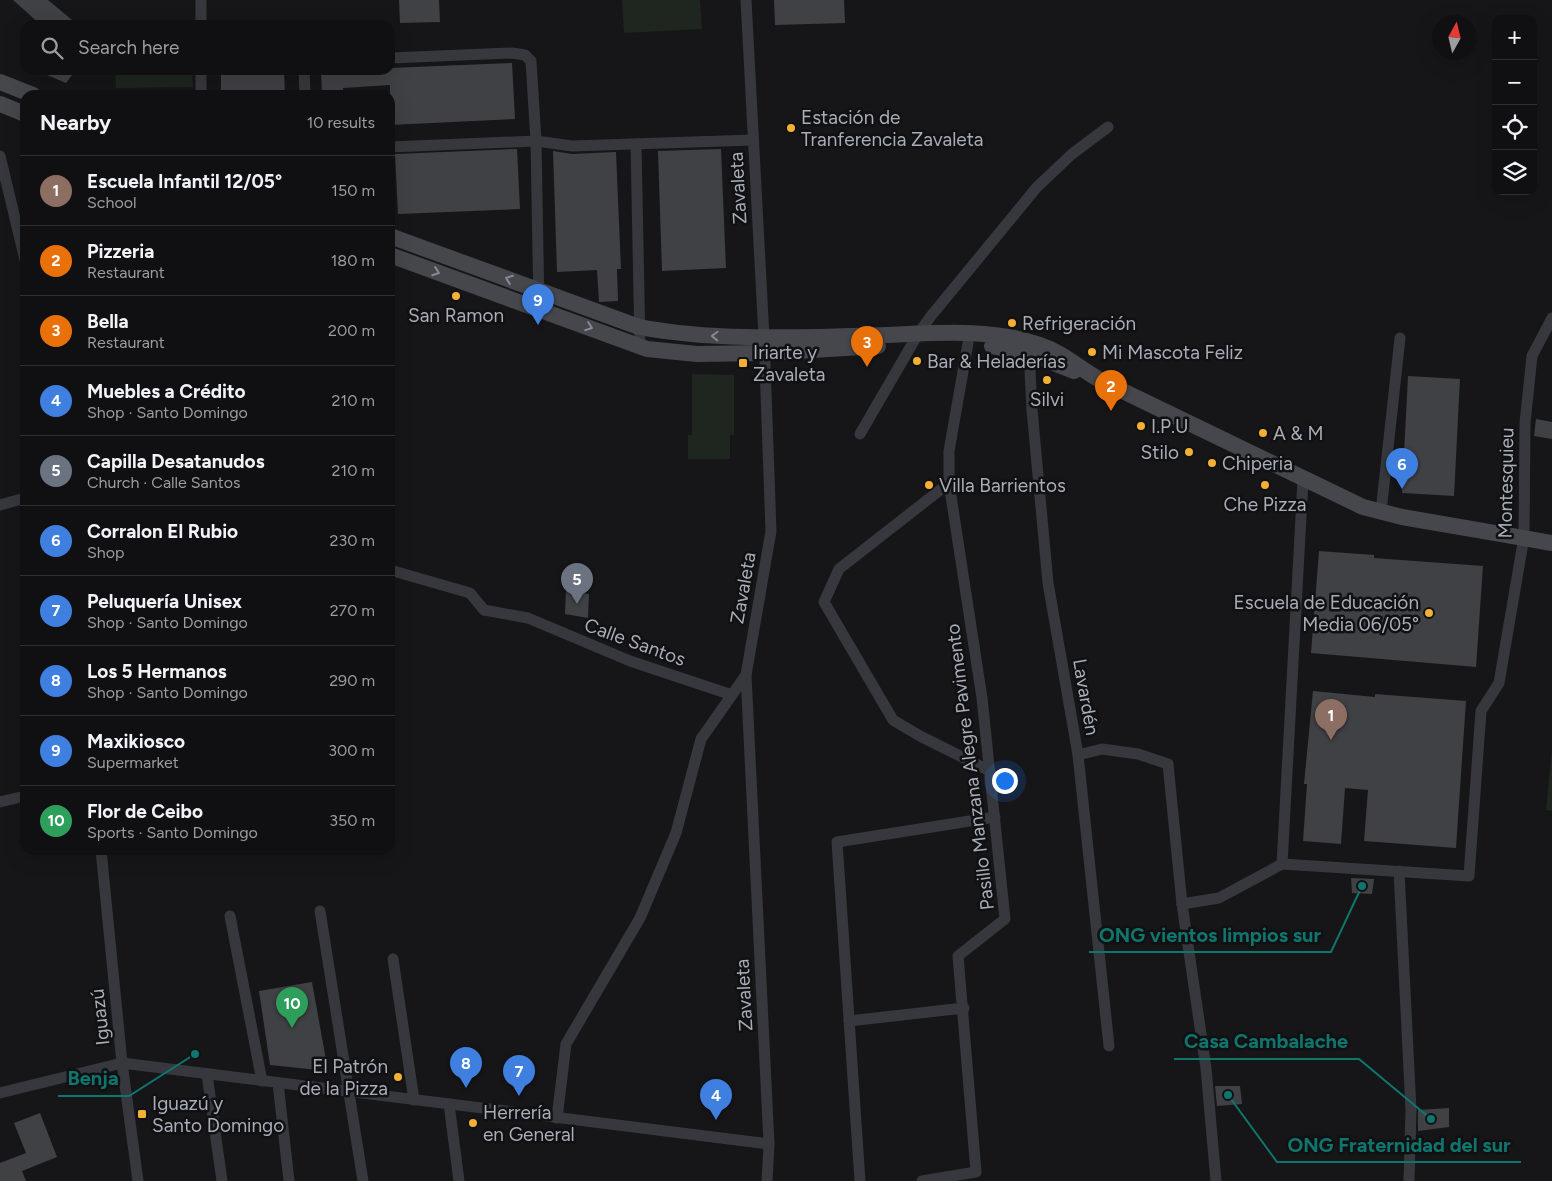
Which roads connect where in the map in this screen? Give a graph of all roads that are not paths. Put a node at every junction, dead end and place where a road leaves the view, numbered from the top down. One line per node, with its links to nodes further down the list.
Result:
1 (201, 0): 3 (street)
2 (746, 0): 15 (street, Zavaleta)
3 (201, 20)
4 (395, 58): 14 (street)
5 (201, 75): 9 (street)
6 (304, 75): 10 (street)
7 (0, 82): 8 (main road)
8 (20, 90)
9 (201, 90)
10 (305, 90)
11 (0, 104): 12 (main road)
12 (20, 112)
13 (1108, 127): 27 (street)
14 (536, 140): 16 (street); 17 (street); 22 (street)
15 (753, 140): 16 (street); 29 (street, Zavaleta)
16 (636, 144): 25 (street)
17 (395, 147)
18 (0, 156): 20 (street)
19 (395, 238): 22 (main road, one-way to 19)
20 (20, 239)
21 (395, 257): 23 (main road, one-way to 23)
22 (538, 290): 23 (street); 25 (main road)
23 (539, 309): 30 (main road, one-way to 30)
24 (1552, 318): 39 (street, Montesquieu)
25 (640, 327): 29 (main road, one-way to 25); 30 (street)
26 (1400, 338): 38 (street)
27 (915, 339): 28 (main road); 29 (main road); 32 (main road); 33 (street)
28 (968, 343): 31 (main road); 35 (street, Pasillo Manzana Alegre Pavimento)
29 (764, 345): 30 (main road); 42 (street, Zavaleta)
30 (640, 346)
31 (1033, 355): 32 (main road); 44 (street, Lavardén)
32 (1094, 377): 34 (main road)
33 (860, 434)
34 (1303, 480): 38 (main road); 50 (street)
35 (949, 483): 45 (street, Pasillo Manzana Alegre Pavimento); 45 (street)
36 (20, 499): 37 (street)
37 (0, 505)
38 (1381, 512): 39 (main road)
39 (1524, 538): 40 (main road); 51 (street, Montesquieu)
40 (1552, 544)
41 (395, 571): 43 (street, Calle Santos)
42 (746, 675): 43 (street); 68 (street, Zavaleta)
43 (732, 695): 67 (street)
44 (1078, 755): 52 (street); 58 (street, Lavardén)
45 (990, 771): 48 (street, Pasillo Manzana Alegre Pavimento)
46 (20, 797): 47 (street)
47 (0, 802)
48 (995, 818): 56 (street, Pasillo Manzana Alegre Pavimento); 57 (street)
49 (101, 855): 59 (street, Iguazú)
50 (1282, 864): 51 (street); 52 (street)
51 (1399, 871): 78 (street)
52 (1182, 904): 77 (street)
53 (320, 911): 63 (street)
54 (230, 916): 61 (street)
55 (392, 959): 65 (street)
56 (964, 1008): 57 (street); 76 (street, Pasillo Manzana Alegre Pavimento)
57 (849, 1021): 75 (street)
58 (1109, 1046)
59 (122, 1063): 60 (street); 64 (street); 69 (street, Iguazú)
60 (207, 1074): 61 (street); 70 (street)
61 (262, 1081): 62 (street)
62 (278, 1083): 63 (street); 71 (street)
63 (350, 1092): 65 (street); 72 (street)
64 (0, 1093)
65 (414, 1100): 66 (street)
66 (449, 1104): 67 (street); 73 (street)
67 (557, 1118): 68 (street)
68 (769, 1144): 74 (street, Zavaleta)
69 (138, 1181)
70 (222, 1181)
71 (289, 1181)
72 (363, 1181)
73 (459, 1181)
74 (767, 1181)
75 (860, 1181)
76 (922, 1181)
77 (1216, 1181)
78 (1409, 1181)

